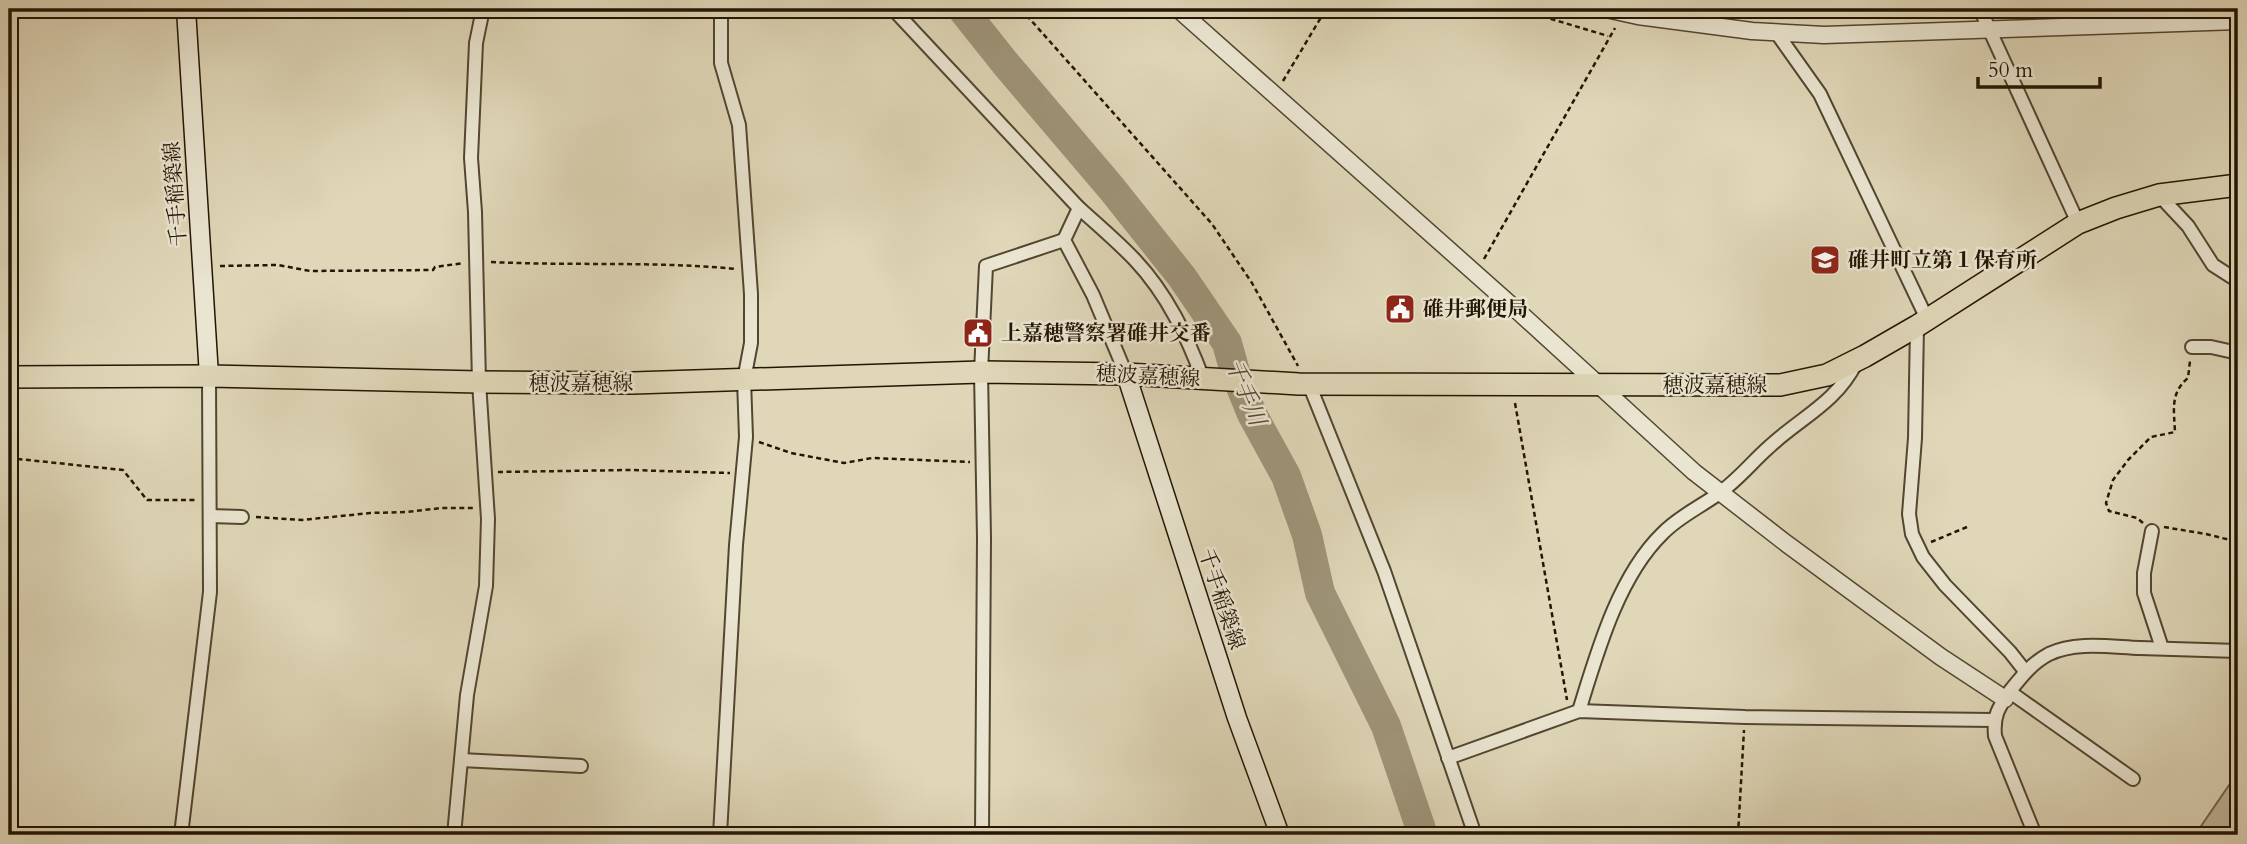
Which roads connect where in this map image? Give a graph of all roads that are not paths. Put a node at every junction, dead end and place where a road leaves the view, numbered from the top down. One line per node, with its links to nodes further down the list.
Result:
1 (186, 9): 23 (main road, 千手稲築線)
2 (483, 9): 27 (street)
3 (721, 9): 26 (street)
4 (893, 9): 13 (street)
5 (1178, 9): 28 (street)
6 (1606, 9): 10 (street)
7 (1980, 9): 9 (street)
8 (2238, 21): 9 (street)
9 (1990, 30): 10 (street); 14 (street)
10 (1776, 32): 17 (street)
11 (2238, 185): 12 (main road, 穂波嘉穂線)
12 (2159, 195): 14 (main road, 穂波嘉穂線); 16 (street)
13 (1079, 208): 15 (street); 25 (street)
14 (2078, 223): 17 (main road, 穂波嘉穂線)
15 (1064, 240): 21 (street); 22 (street)
16 (2238, 281)
17 (1922, 323): 20 (main road, 穂波嘉穂線); 36 (street)
18 (2192, 347): 19 (street)
19 (2238, 353)
20 (1857, 360): 28 (main road, 穂波嘉穂線); 30 (street)
21 (981, 372): 22 (main road, 穂波嘉穂線); 26 (main road, 穂波嘉穂線); 47 (street)
22 (1126, 374): 25 (main road, 穂波嘉穂線); 48 (main road, 千手稲築線)
23 (209, 376): 24 (main road, 穂波嘉穂線); 27 (main road, 穂波嘉穂線); 31 (street)
24 (9, 377)
25 (1207, 379): 29 (main road, 穂波嘉穂線)
26 (744, 380): 27 (main road, 穂波嘉穂線); 46 (street)
27 (479, 382): 41 (street)
28 (1595, 383): 29 (main road, 穂波嘉穂線); 30 (street)
29 (1304, 384): 40 (street)
30 (1720, 493): 37 (street); 38 (street)
31 (210, 516): 32 (street); 44 (street)
32 (242, 517)
33 (2152, 531): 34 (street)
34 (2162, 648): 35 (street); 36 (street)
35 (2238, 651)
36 (2025, 671): 37 (street)
37 (2007, 696): 39 (street); 43 (street)
38 (1574, 712): 39 (street); 40 (street)
39 (1994, 720): 50 (street)
40 (1448, 758): 49 (street)
41 (461, 760): 42 (street); 45 (street)
42 (581, 766)
43 (2133, 779)
44 (181, 835)
45 (454, 835)
46 (720, 835)
47 (982, 835)
48 (1280, 835)
49 (1475, 835)
50 (2035, 835)

